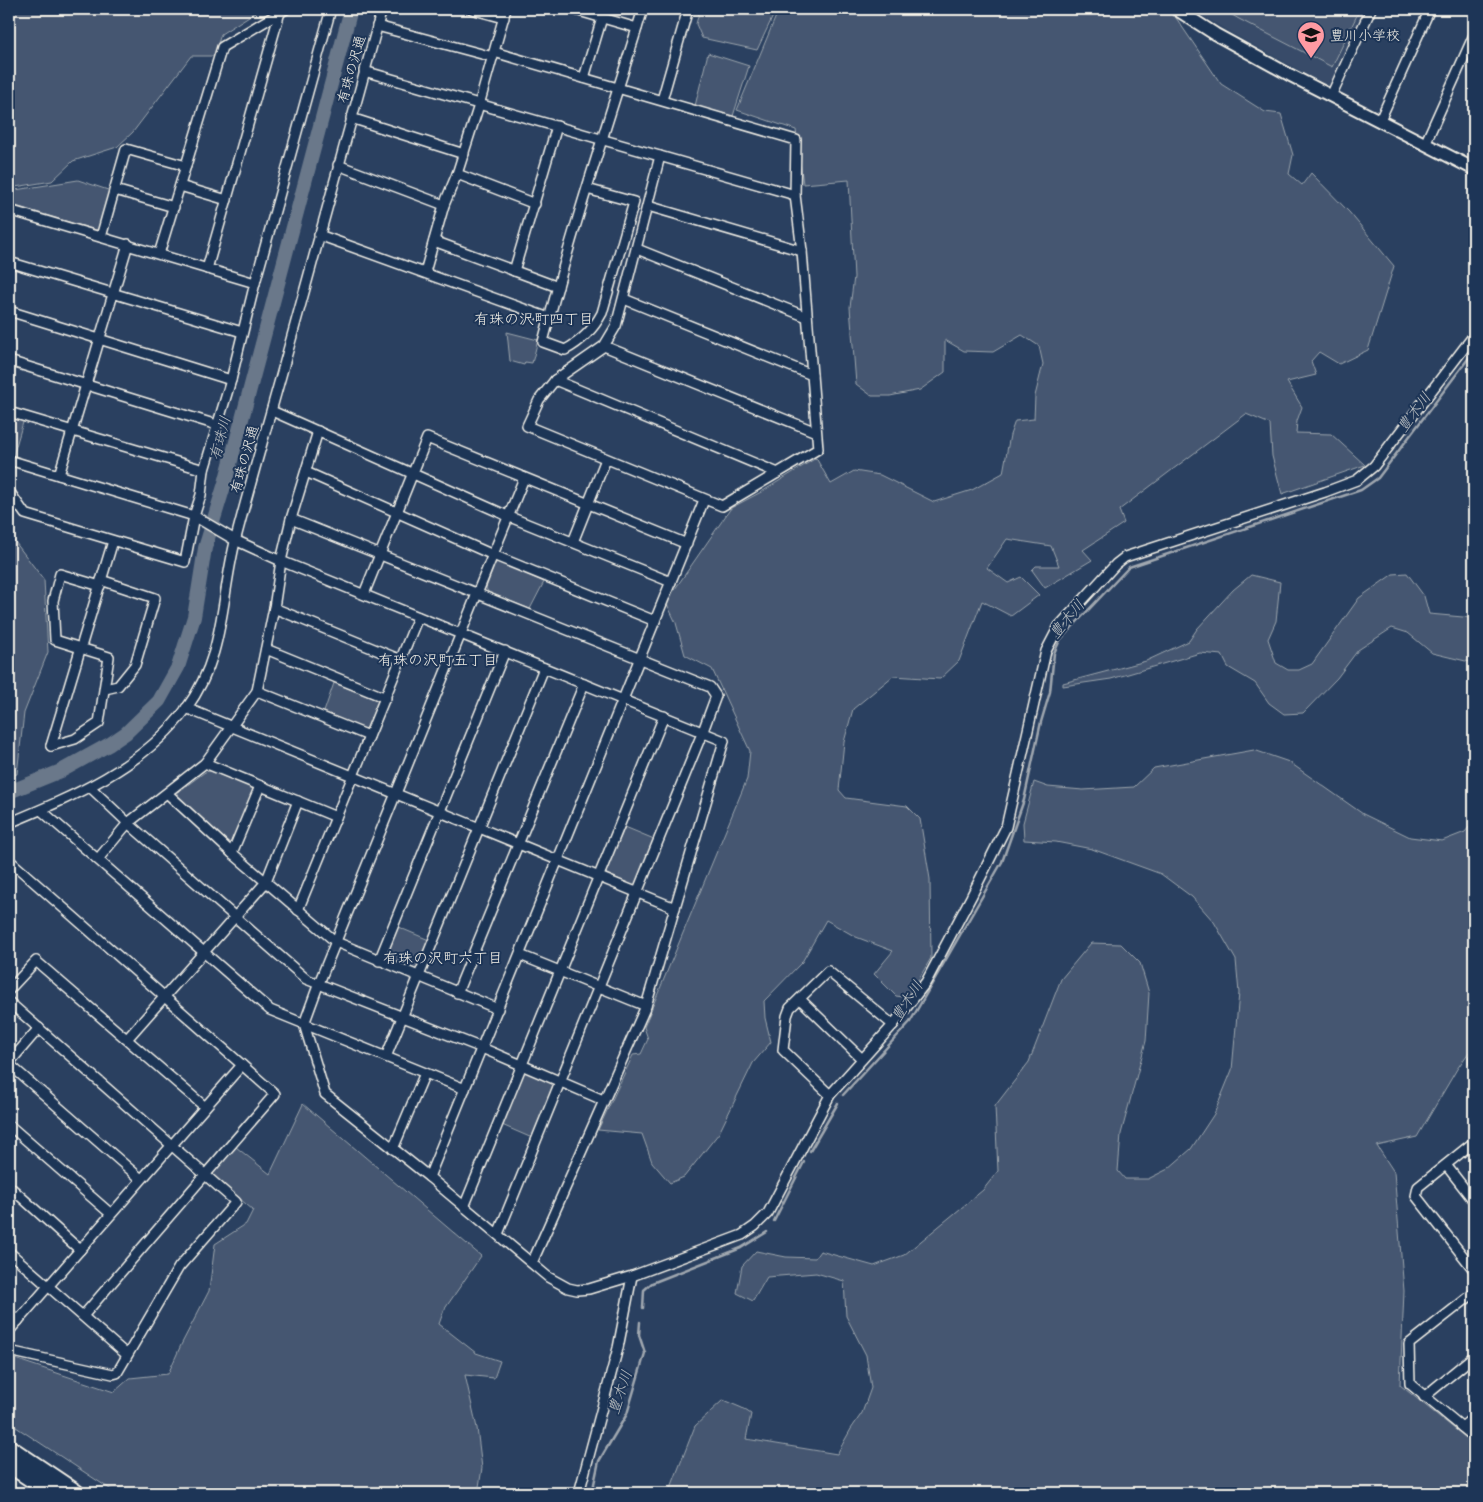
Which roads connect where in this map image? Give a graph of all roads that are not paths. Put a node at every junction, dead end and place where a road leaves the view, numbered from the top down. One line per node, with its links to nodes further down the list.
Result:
1 (331, 9): 56 (street)
2 (382, 9): 14 (street, 有珠の沢通)
3 (471, 9): 12 (street)
4 (506, 9): 12 (street)
5 (572, 9): 13 (street)
6 (643, 9): 15 (street)
7 (688, 9): 22 (street)
8 (1176, 9): 21 (street)
9 (1371, 9): 21 (street)
10 (1430, 9): 25 (street)
11 (283, 11): 33 (street); 39 (street)
12 (504, 18): 17 (street)
13 (602, 18): 15 (street); 19 (street)
14 (377, 26): 17 (street); 18 (street, 有珠の沢通)
15 (637, 28): 20 (street)
16 (1474, 35): 28 (street)
17 (493, 55): 19 (street); 23 (street)
18 (364, 71): 23 (street); 24 (street, 有珠の沢通)
19 (584, 78): 20 (street)
20 (618, 88): 22 (street); 27 (street)
21 (1332, 96): 25 (street)
22 (662, 100): 38 (street)
23 (479, 105): 26 (street); 29 (street)
24 (351, 118): 29 (street); 31 (street, 有珠の沢通)
25 (1380, 120): 28 (street)
26 (557, 126): 27 (street); 40 (street)
27 (602, 139): 30 (street); 36 (street)
28 (1425, 144): 32 (street)
29 (464, 154): 34 (street)
30 (660, 156): 38 (street); 42 (street)
31 (338, 164): 41 (street); 45 (street, 有珠の沢通)
32 (1473, 165)
33 (186, 166): 35 (street); 37 (street)
34 (457, 174): 40 (street); 41 (street)
35 (180, 186): 39 (street); 43 (street)
36 (587, 189): 57 (street); 61 (street)
37 (115, 190): 43 (street); 46 (street)
38 (795, 195): 50 (street)
39 (227, 200): 53 (street)
40 (535, 204): 54 (street)
41 (444, 205): 47 (street)
42 (648, 206): 49 (street); 50 (street)
43 (174, 207): 51 (street)
44 (9, 210): 46 (street)
45 (319, 234): 55 (street); 72 (street, 有珠の沢通)
46 (101, 237): 48 (street)
47 (434, 241): 54 (street); 55 (street)
48 (128, 244): 51 (street); 58 (street)
49 (637, 249): 59 (street); 62 (street)
50 (802, 252): 62 (street)
51 (159, 254): 53 (street)
52 (9, 262): 58 (street)
53 (207, 269): 56 (street)
54 (514, 270): 57 (street)
55 (425, 272): 61 (street)
56 (255, 283): 63 (street)
57 (558, 287): 61 (street)
58 (114, 292): 63 (street); 65 (street)
59 (624, 299): 66 (street); 68 (street)
60 (9, 311): 65 (street)
61 (549, 318)
62 (807, 318): 68 (street)
63 (242, 332): 69 (street)
64 (1474, 334): 165 (street)
65 (99, 339): 69 (street); 71 (street)
66 (604, 346): 70 (street); 77 (street)
67 (9, 361): 71 (street)
68 (812, 375): 77 (street)
69 (231, 380): 74 (street)
70 (554, 380): 78 (street); 82 (street)
71 (85, 385): 74 (street); 76 (street)
72 (272, 411): 75 (street); 93 (street, 有珠の沢通)
73 (9, 412): 76 (street)
74 (217, 425): 80 (street)
75 (318, 430): 81 (street); 83 (street)
76 (72, 431): 80 (street); 84 (street)
77 (816, 432): 82 (street)
78 (606, 459): 87 (street); 88 (street)
79 (9, 460): 84 (street)
80 (204, 470): 91 (street)
81 (306, 472): 89 (street); 92 (street)
82 (778, 473): 87 (street)
83 (413, 474): 85 (street); 89 (street); 90 (street)
84 (59, 475): 91 (street)
85 (524, 478): 88 (street); 90 (street)
86 (9, 491): 94 (street)
87 (704, 500): 96 (street)
88 (588, 504): 95 (street); 96 (street)
89 (397, 513): 97 (street); 98 (street)
90 (510, 517): 95 (street); 98 (street)
91 (197, 518): 93 (street); 94 (street)
92 (291, 519): 97 (street); 99 (street)
93 (235, 540): 99 (street); 119 (street, 有珠の沢通)
94 (113, 541): 101 (street)
95 (573, 542): 100 (street)
96 (686, 544): 100 (street)
97 (381, 554): 102 (street); 103 (street)
98 (493, 556): 103 (street); 106 (street)
99 (281, 561): 102 (street); 104 (street)
100 (670, 582): 106 (street)
101 (100, 583): 108 (street); 108 (street); 115 (street)
102 (364, 594): 105 (street)
103 (477, 594): 107 (street); 112 (street)
104 (274, 608): 109 (street); 111 (street)
105 (418, 616): 107 (street); 111 (street)
106 (655, 621): 112 (street)
107 (462, 634): 110 (street); 129 (street)
108 (80, 648): 115 (street); 115 (street)
109 (266, 649): 116 (street); 117 (street)
110 (505, 651): 113 (street); 132 (street)
111 (401, 660): 117 (street)
112 (640, 660): 118 (street); 122 (street)
113 (544, 668): 114 (street); 136 (street)
114 (584, 684): 118 (street); 137 (street)
115 (105, 689)
116 (258, 691): 121 (street); 123 (street)
117 (386, 698): 123 (street)
118 (623, 700): 120 (street); 141 (street)
119 (186, 708): 121 (street); 127 (street, 有珠の沢通)
120 (664, 716): 122 (street); 142 (street)
121 (231, 727): 124 (street); 125 (street)
122 (703, 732): 144 (street); 145 (street)
123 (369, 736): 125 (street)
124 (205, 763): 126 (street); 128 (street)
125 (353, 777): 129 (street); 133 (street)
126 (260, 786): 130 (street); 138 (street)
127 (90, 787): 131 (street, 有珠の沢通); 135 (street)
128 (168, 794): 135 (street); 138 (street)
129 (396, 794): 132 (street); 148 (street)
130 (298, 801): 133 (street); 143 (street)
131 (41, 810): 134 (street, 有珠の沢通); 139 (street)
132 (440, 811): 136 (street); 151 (street)
133 (336, 817): 146 (street)
134 (9, 822)
135 (128, 824): 139 (street); 147 (street)
136 (479, 828): 137 (street); 153 (street)
137 (519, 843): 141 (street); 157 (street)
138 (232, 853): 143 (street)
139 (98, 859): 149 (street)
140 (9, 860): 158 (street)
141 (558, 860): 142 (street); 150 (street)
142 (598, 876): 144 (street); 152 (street)
143 (266, 882): 146 (street); 147 (street)
144 (637, 892): 145 (street); 155 (street)
145 (675, 908): 161 (street)
146 (298, 910): 148 (street)
147 (235, 917): 149 (street); 154 (street)
148 (336, 942): 151 (street); 154 (street)
149 (205, 952): 158 (street); 164 (street)
150 (520, 955): 152 (street); 162 (street)
151 (379, 961): 153 (street)
152 (560, 971): 155 (street); 173 (street)
153 (418, 977): 157 (street); 163 (street)
154 (319, 983): 163 (street); 164 (street)
155 (598, 987): 161 (street); 175 (street)
156 (9, 990): 167 (street)
157 (457, 993): 162 (street)
158 (164, 997): 167 (street); 172 (street)
159 (800, 999): 165 (street); 170 (street); 177 (street)
160 (9, 1002): 166 (street)
161 (646, 1006): 178 (street)
162 (498, 1009): 168 (street)
163 (402, 1017): 168 (street); 169 (street)
164 (304, 1024): 169 (street); 183 (street)
165 (893, 1025): 170 (street)
166 (39, 1028): 171 (street); 182 (street)
167 (127, 1039): 179 (street)
168 (482, 1048): 173 (street); 176 (street)
169 (386, 1057): 174 (street)
170 (862, 1058): 177 (street)
171 (9, 1063): 187 (street)
172 (242, 1065): 179 (street); 185 (street)
173 (522, 1065): 175 (street); 190 (street)
174 (425, 1073): 176 (street); 183 (street)
175 (560, 1082): 178 (street); 192 (street)
176 (465, 1089): 186 (street)
177 (830, 1095): 197 (street)
178 (604, 1100): 195 (street)
179 (205, 1107): 182 (street)
180 (9, 1124): 191 (street)
181 (1474, 1142): 184 (street)
182 (172, 1144): 185 (street); 187 (street)
183 (393, 1149): 186 (street)
184 (1446, 1165): 189 (street); 196 (street)
185 (205, 1174): 201 (street); 205 (street)
186 (429, 1177): 190 (street)
187 (141, 1180): 191 (street)
188 (9, 1186): 193 (street)
189 (1474, 1201)
190 (464, 1207): 192 (street)
191 (111, 1214): 193 (street)
192 (498, 1234): 195 (street)
193 (80, 1250): 198 (street)
194 (9, 1252): 198 (street)
195 (532, 1263): 197 (street)
196 (1474, 1270)
197 (632, 1276): 215 (street)
198 (48, 1286): 201 (street); 202 (street)
199 (1474, 1293): 207 (street)
200 (9, 1313): 202 (street)
201 (83, 1316): 205 (street)
202 (18, 1321): 203 (street)
203 (9, 1331)
204 (9, 1352): 205 (street)
205 (127, 1355)
206 (1474, 1356): 207 (street)
207 (1424, 1397): 209 (street)
208 (1474, 1417): 209 (street)
209 (1462, 1427): 210 (street)
210 (1474, 1437)
211 (9, 1448): 214 (highway)
212 (9, 1464): 213 (highway)
213 (53, 1493)
214 (76, 1493)
215 (579, 1493)

